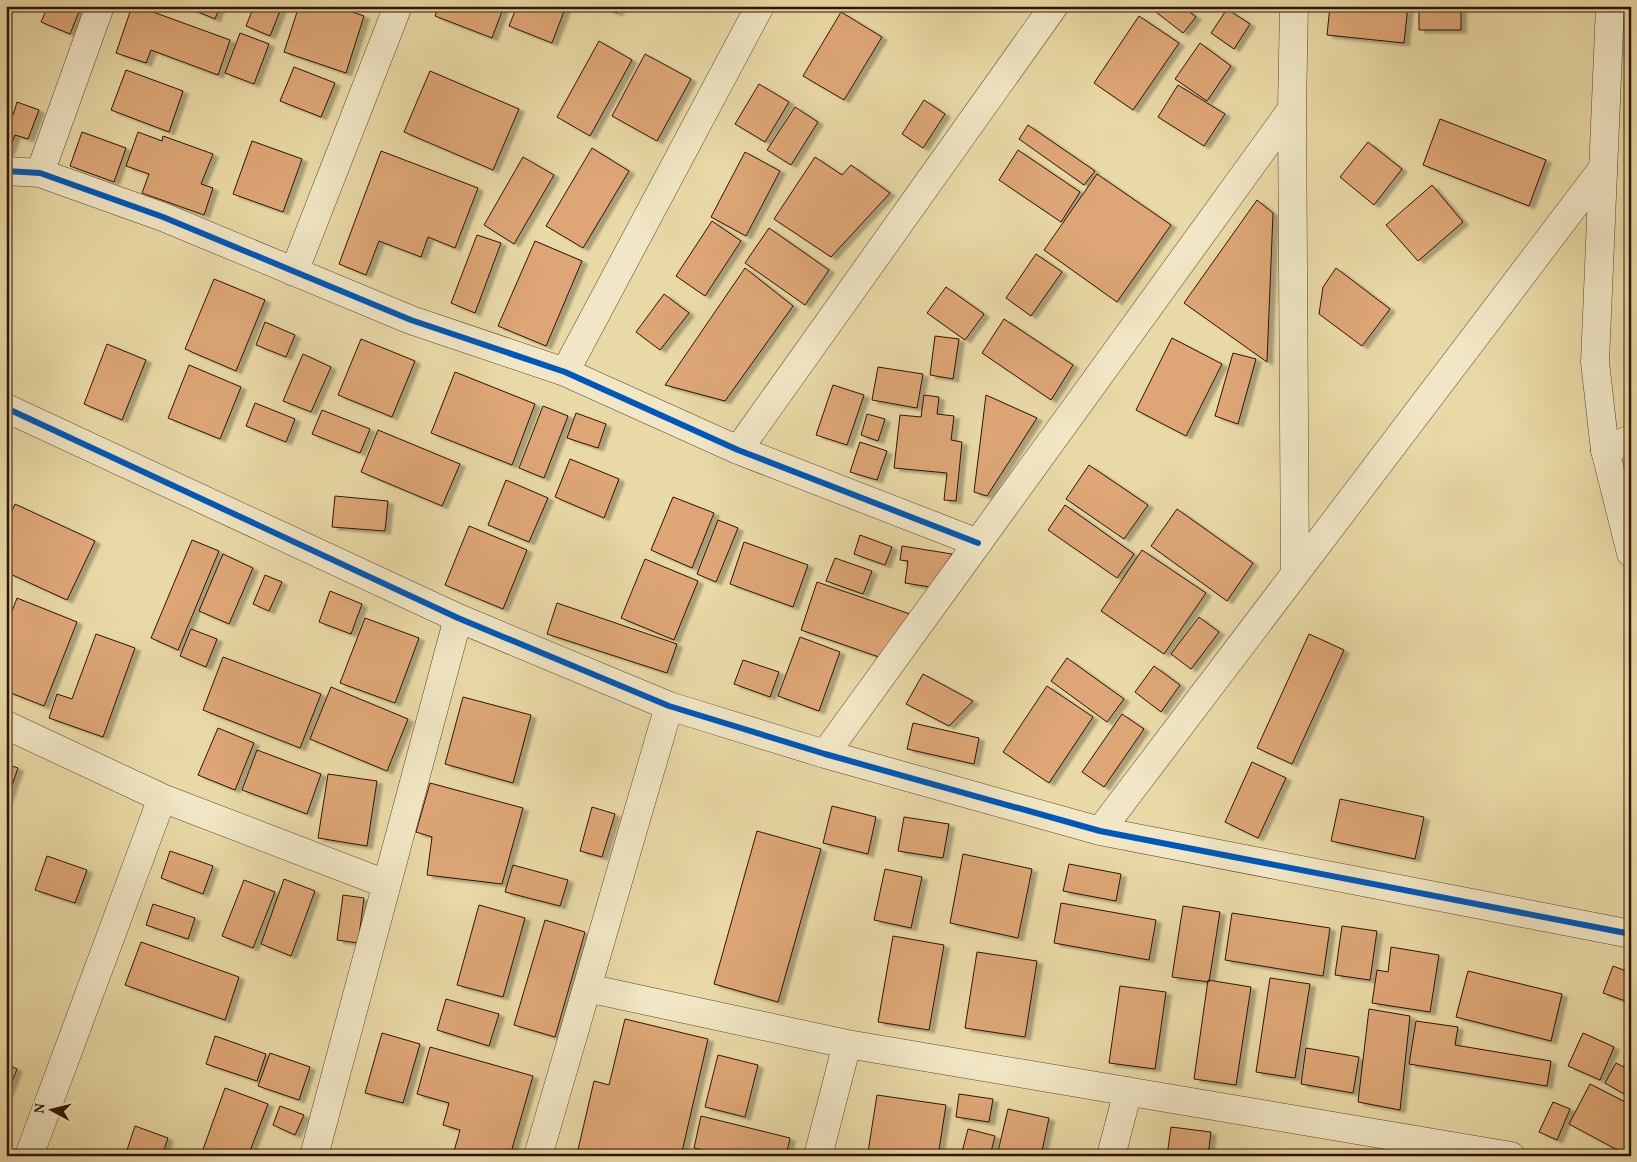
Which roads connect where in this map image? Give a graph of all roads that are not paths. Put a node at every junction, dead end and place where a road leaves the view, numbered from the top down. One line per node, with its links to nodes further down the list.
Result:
1 (100, 6): 10 (street)
2 (398, 6): 11 (street)
3 (760, 6): 12 (street)
4 (1054, 6): 15 (street)
5 (1294, 6): 7 (street)
6 (1610, 6): 8 (street)
7 (1292, 109): 17 (street); 19 (street)
8 (1603, 168): 16 (street); 19 (street)
9 (6, 171): 10 (street)
10 (40, 173): 11 (street)
11 (294, 272): 12 (street)
12 (565, 372): 15 (street)
13 (6, 408): 20 (street)
14 (1631, 439): 16 (street)
15 (738, 450): 17 (street)
16 (1605, 450): 18 (street)
17 (978, 543): 23 (street)
18 (1631, 553)
19 (1295, 574): 25 (street)
20 (458, 618): 21 (street); 26 (street)
21 (669, 706): 23 (street); 28 (street)
22 (6, 725): 24 (street)
23 (825, 754): 25 (street)
24 (162, 798): 26 (street); 31 (street)
25 (1100, 831): 27 (street)
26 (386, 884): 32 (street)
27 (1631, 934)
28 (587, 988): 29 (street); 33 (street)
29 (846, 1044): 30 (street); 34 (street)
30 (1128, 1091): 35 (street); 36 (street)
31 (29, 1156)
32 (314, 1156)
33 (538, 1156)
34 (818, 1156)
35 (1111, 1156)
36 (1511, 1156)

